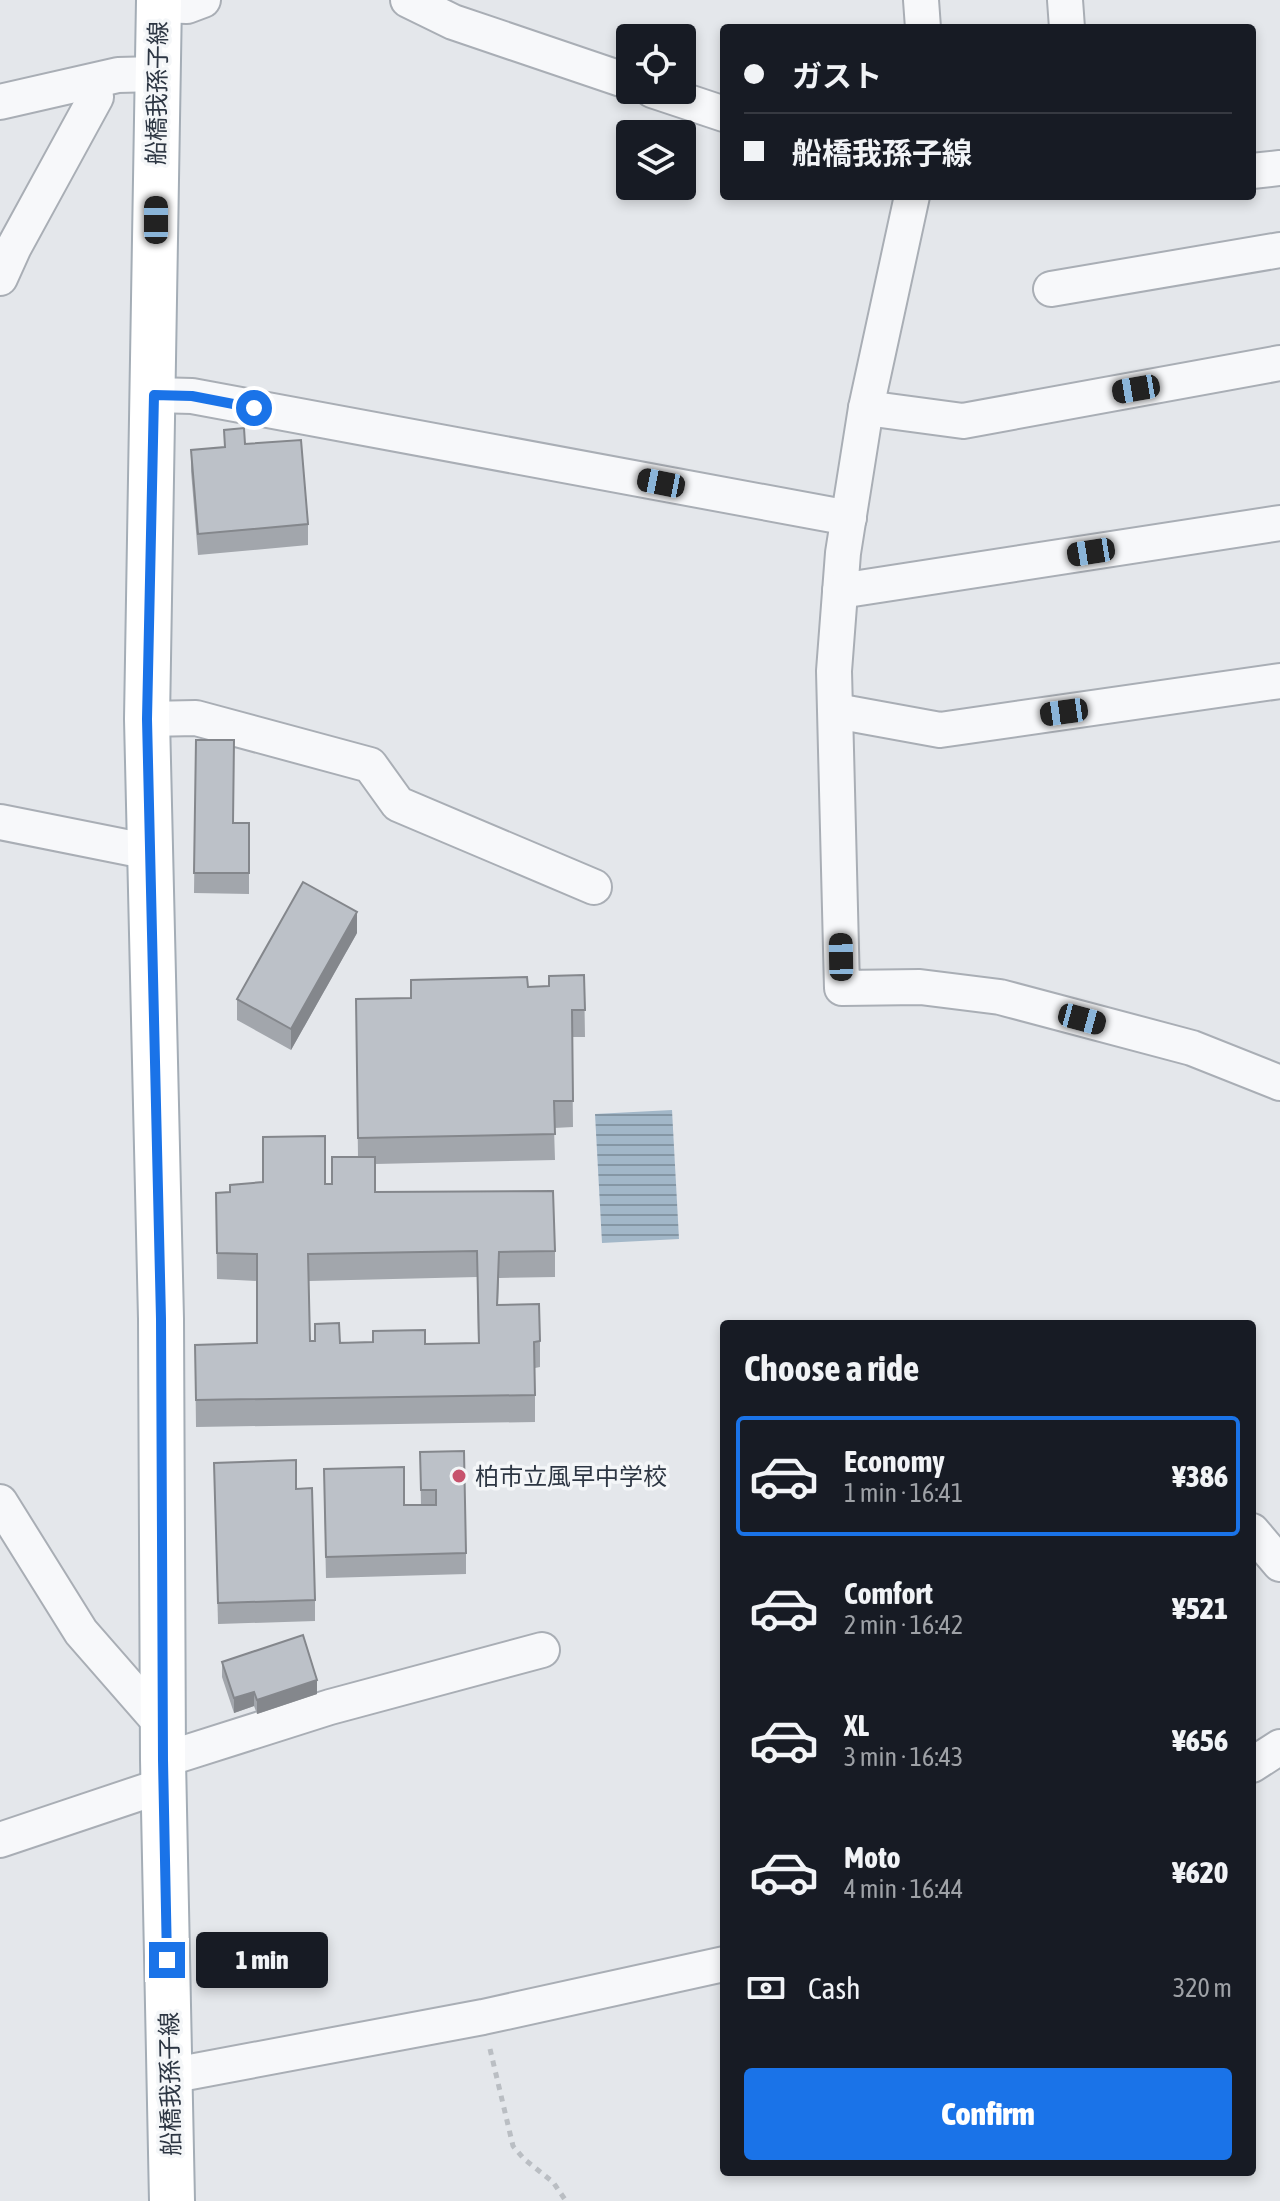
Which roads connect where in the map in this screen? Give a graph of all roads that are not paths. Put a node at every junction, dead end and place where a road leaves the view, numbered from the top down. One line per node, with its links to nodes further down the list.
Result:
1 (203, 0): 5 (street)
2 (408, 0): 9 (street)
3 (921, 0): 6 (street)
4 (1065, 0): 7 (street)
5 (159, 3): 8 (main road, 船橋我孫子線)
6 (923, 24)
7 (1067, 24)
8 (157, 74): 10 (street); 21 (main road, 船橋我孫子線)
9 (616, 77)
10 (93, 82): 11 (street); 18 (street)
11 (0, 102)
12 (694, 104): 13 (street)
13 (720, 113)
14 (1280, 168): 15 (street)
15 (1256, 171)
16 (911, 200): 22 (street)
17 (1280, 250): 19 (street)
18 (0, 278)
19 (1051, 289)
20 (1280, 363): 22 (street)
21 (154, 395): 23 (street); 28 (main road, 船橋我孫子線)
22 (866, 408): 23 (street)
23 (849, 518): 25 (street)
24 (1280, 523): 25 (street)
25 (840, 591): 27 (street)
26 (1280, 681): 27 (street)
27 (836, 711): 32 (street)
28 (147, 719): 30 (main road, 船橋我孫子線); 31 (street)
29 (0, 822): 30 (street)
30 (150, 852): 38 (main road, 船橋我孫子線)
31 (594, 887)
32 (1280, 1083)
33 (0, 1502): 38 (street)
34 (1256, 1536): 35 (street)
35 (1280, 1564)
36 (542, 1650): 38 (street)
37 (1280, 1747): 39 (street)
38 (164, 1757): 40 (street); 42 (main road, 船橋我孫子線)
39 (1256, 1762)
40 (0, 1840)
41 (720, 1965): 42 (street)
42 (169, 2076): 43 (main road, 船橋我孫子線)
43 (172, 2201)

